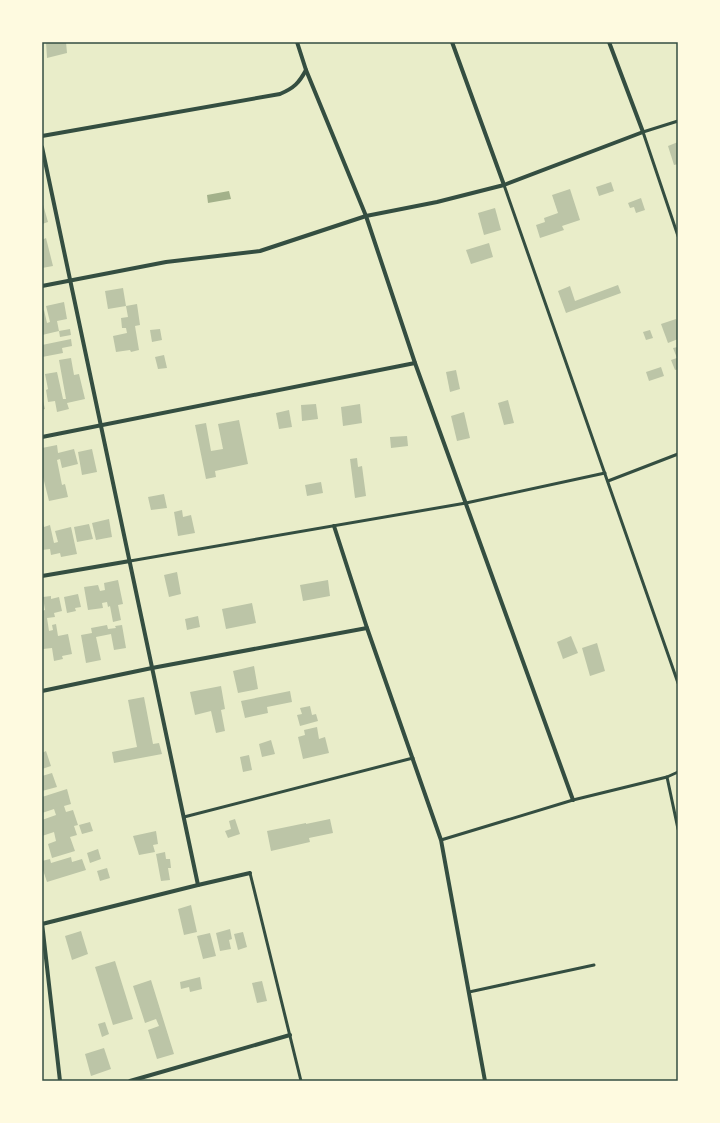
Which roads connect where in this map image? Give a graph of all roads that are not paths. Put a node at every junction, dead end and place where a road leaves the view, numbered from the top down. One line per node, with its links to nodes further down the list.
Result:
1 (297, 42): 4 (street)
2 (452, 42): 9 (street)
3 (609, 42): 6 (street)
4 (306, 70): 7 (street); 10 (street)
5 (678, 121): 6 (lane)
6 (643, 132): 9 (street); 11 (lane)
7 (42, 136)
8 (42, 147): 12 (street)
9 (504, 185): 10 (street); 18 (lane)
10 (366, 216): 12 (street); 14 (street)
11 (678, 236)
12 (70, 280): 13 (street); 15 (street)
13 (42, 286)
14 (415, 363): 15 (street); 20 (street)
15 (101, 425): 16 (street); 22 (street)
16 (42, 437)
17 (678, 454): 19 (lane)
18 (605, 474): 19 (lane); 20 (lane)
19 (608, 481): 26 (lane)
20 (466, 503): 21 (lane); 31 (street)
21 (334, 526): 22 (lane); 24 (street)
22 (130, 561): 23 (street); 25 (street)
23 (42, 576)
24 (367, 628): 25 (street); 28 (street)
25 (152, 668): 27 (street); 32 (street)
26 (678, 683)
27 (42, 691)
28 (413, 758): 32 (lane); 34 (street)
29 (678, 772): 30 (lane)
30 (667, 777): 31 (lane); 33 (lane)
31 (573, 800): 34 (lane)
32 (184, 817): 36 (street)
33 (678, 829)
34 (441, 840): 39 (street)
35 (250, 873): 36 (street); 40 (lane)
36 (198, 884): 37 (street)
37 (42, 923): 41 (street)
38 (594, 965): 39 (lane)
39 (469, 992): 44 (street)
40 (290, 1035): 42 (street); 43 (lane)
41 (60, 1081)
42 (130, 1081)
43 (301, 1081)
44 (485, 1081)

